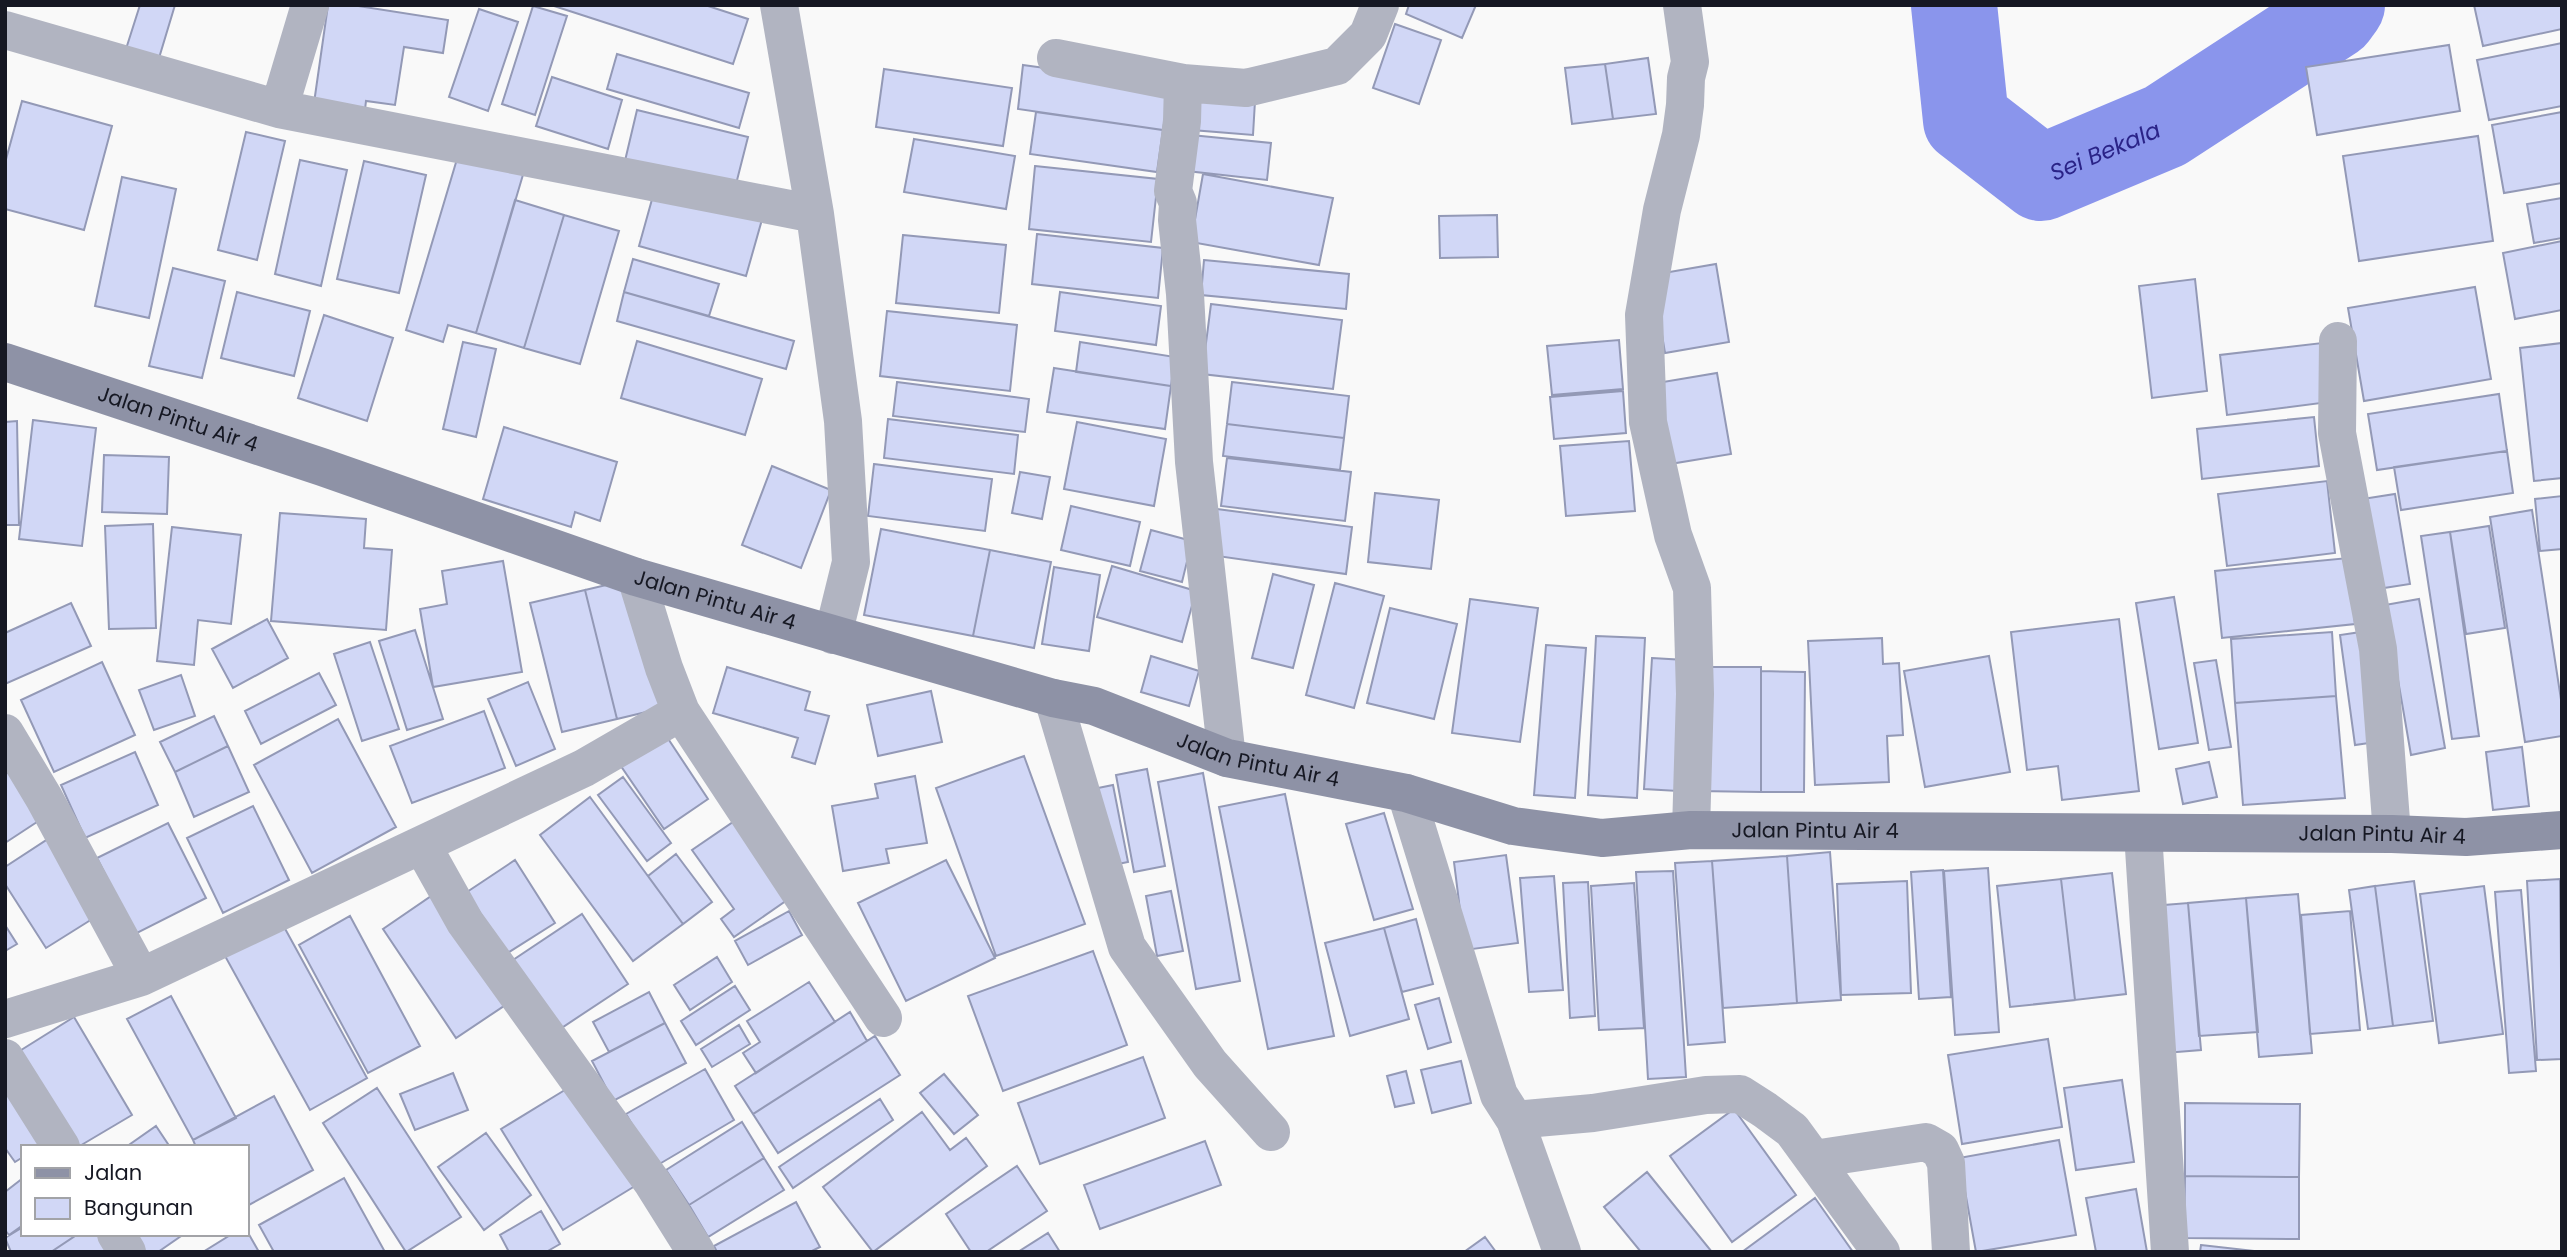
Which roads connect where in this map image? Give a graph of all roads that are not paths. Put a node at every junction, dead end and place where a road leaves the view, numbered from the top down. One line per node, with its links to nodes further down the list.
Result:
1 (310, 5): 8 (street)
2 (779, 5): 9 (street)
3 (1380, 5): 7 (street)
4 (1682, 5): 19 (street)
5 (5, 30): 8 (street)
6 (1056, 58): 7 (street)
7 (1183, 83): 17 (street)
8 (279, 109): 9 (street)
9 (815, 214): 13 (street)
10 (2338, 341): 22 (street)
11 (5, 362): 12 (main road, Jalan Pintu Air 4)
12 (636, 577): 13 (main road, Jalan Pintu Air 4); 15 (street)
13 (833, 635): 14 (main road, Jalan Pintu Air 4)
14 (1053, 698): 17 (main road, Jalan Pintu Air 4); 29 (street)
15 (681, 712): 23 (street); 25 (street)
16 (5, 733): 24 (street)
17 (1227, 758): 18 (main road, Jalan Pintu Air 4)
18 (1406, 793): 19 (main road, Jalan Pintu Air 4); 28 (street)
19 (1691, 830): 21 (main road, Jalan Pintu Air 4)
20 (2562, 830): 22 (main road, Jalan Pintu Air 4)
21 (2143, 833): 22 (main road, Jalan Pintu Air 4); 38 (street)
22 (2392, 834)
23 (422, 845): 24 (street); 34 (street)
24 (141, 977): 26 (street)
25 (883, 1018)
26 (5, 1019)
27 (5, 1058): 30 (street)
28 (1515, 1120): 31 (street); 35 (street)
29 (1272, 1132)
30 (60, 1145)
31 (1814, 1159): 36 (street); 37 (street)
32 (117, 1236): 33 (street)
33 (127, 1252)
34 (696, 1252)
35 (1562, 1252)
36 (1881, 1252)
37 (1951, 1252)
38 (2171, 1252)

